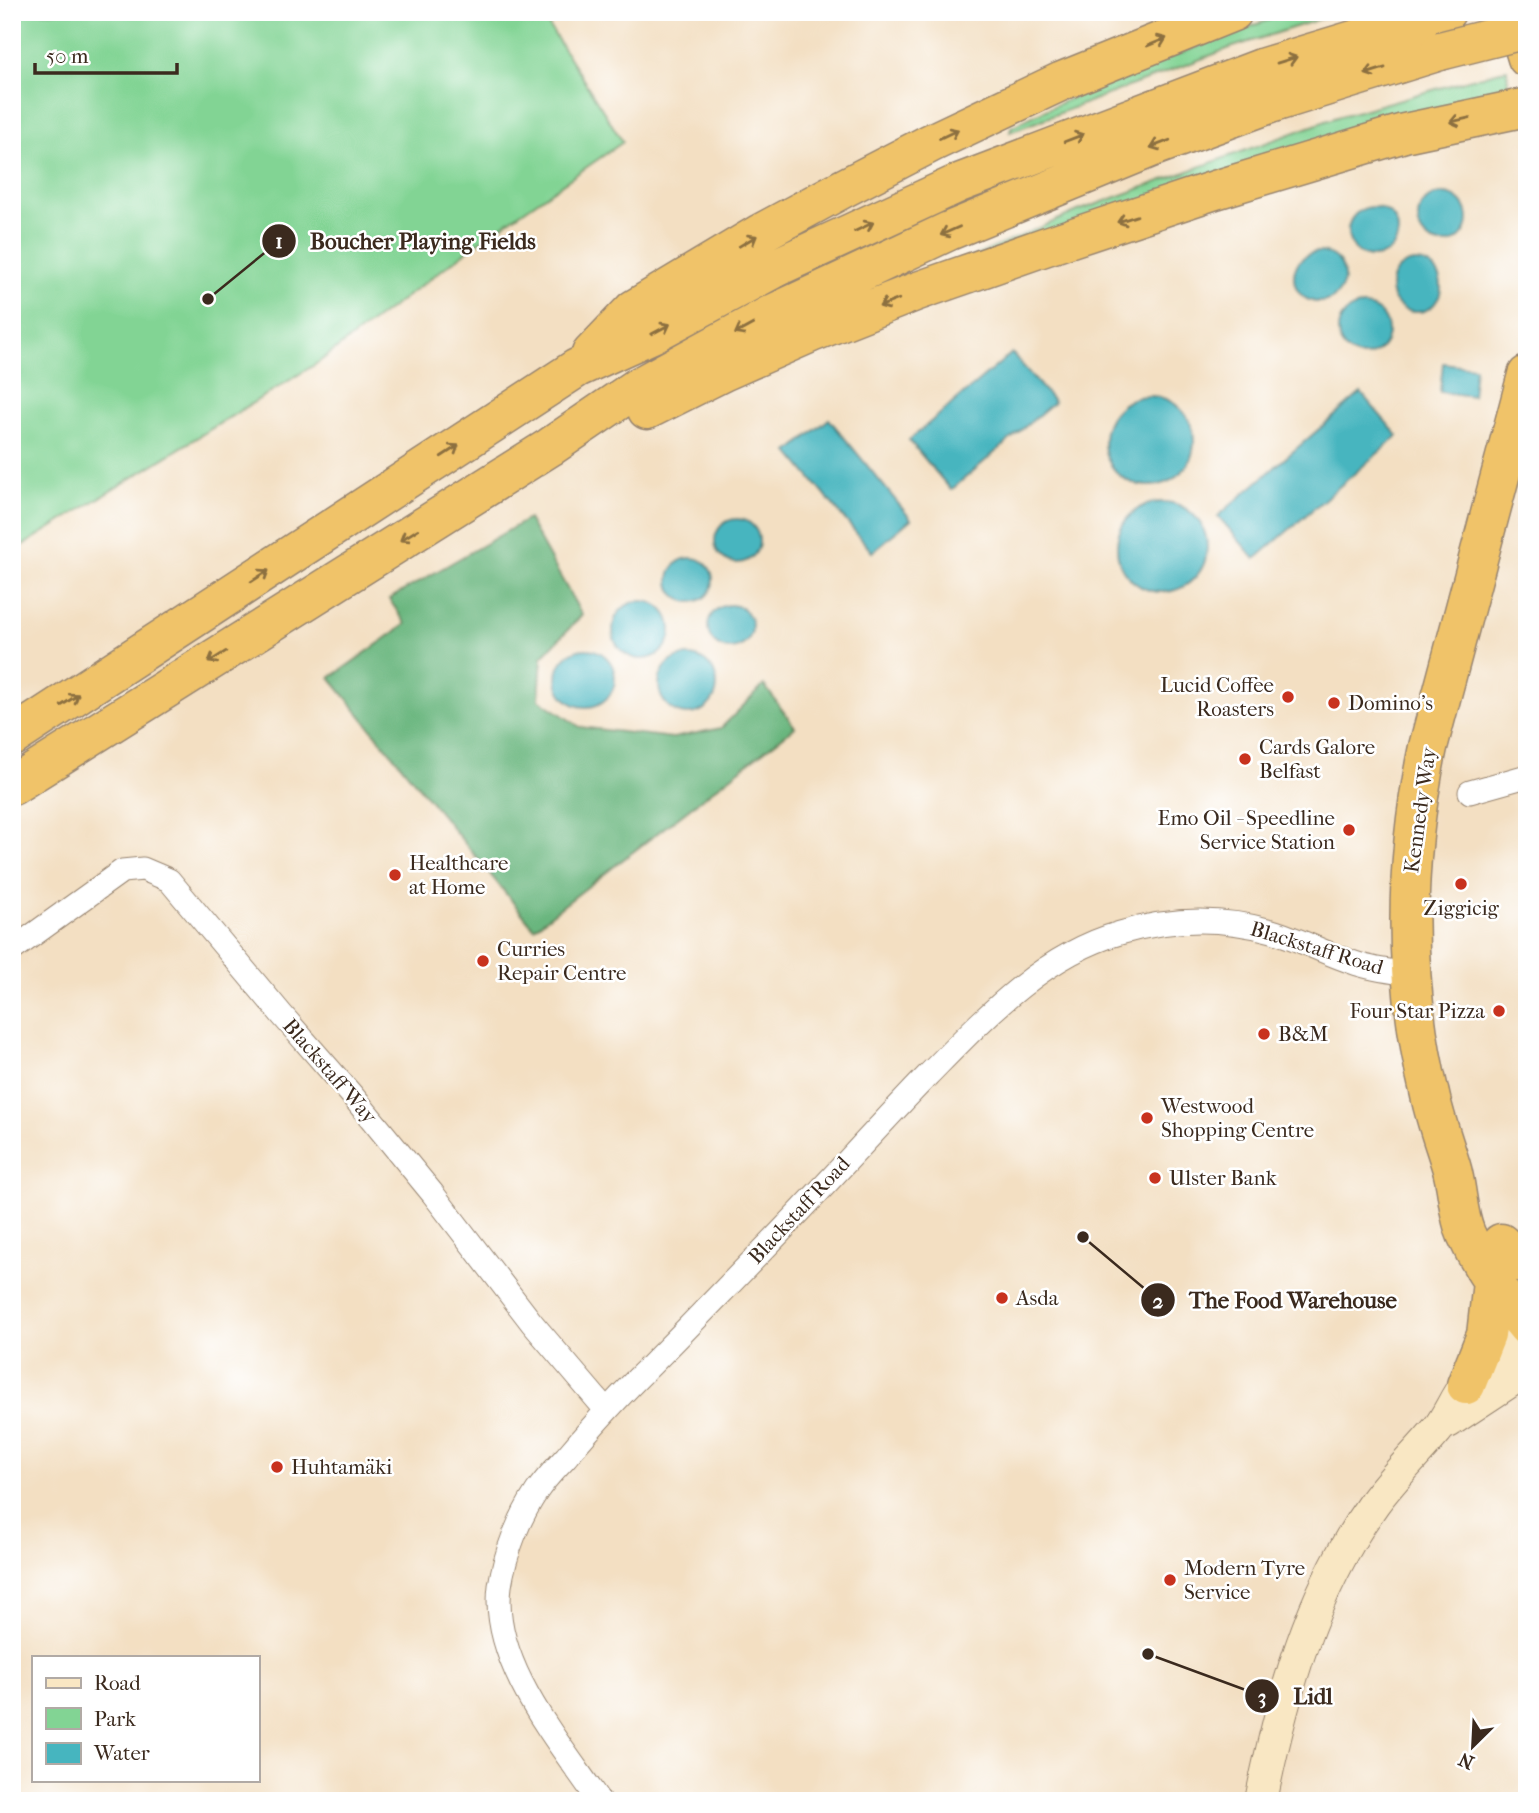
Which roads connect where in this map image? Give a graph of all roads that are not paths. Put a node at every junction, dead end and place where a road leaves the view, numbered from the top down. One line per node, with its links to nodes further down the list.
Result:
1 (1233, 12): 7 (highway, one-way to 1)
2 (1513, 12): 5 (highway)
3 (1439, 26): 4 (highway, bridge); 7 (highway, one-way to 3); 9 (highway, one-way to 9)
4 (1527, 29)
5 (1527, 58)
6 (1527, 107): 9 (highway, one-way to 9)
7 (577, 368): 10 (highway, one-way to 7)
8 (1527, 376): 15 (highway, Kennedy Way)
9 (550, 447): 12 (highway, one-way to 12)
10 (12, 737)
11 (1527, 776): 13 (street)
12 (12, 786)
13 (1470, 792)
14 (12, 950): 23 (street, Blackstaff Way)
15 (1411, 974): 16 (highway, Kennedy Way); 23 (street, Blackstaff Road)
16 (1452, 1169): 17 (highway, Kennedy Way); 18 (highway, Kennedy Way)
17 (1514, 1254): 18 (highway, Kennedy Way)
18 (1509, 1284): 19 (highway, Kennedy Way); 22 (highway)
19 (1527, 1327)
20 (1527, 1334): 22 (main road)
21 (1527, 1370): 24 (main road)
22 (1466, 1385): 24 (main road)
23 (606, 1410): 25 (street, Blackstaff Road)
24 (1438, 1428): 26 (main road)
25 (599, 1801)
26 (1261, 1801)

